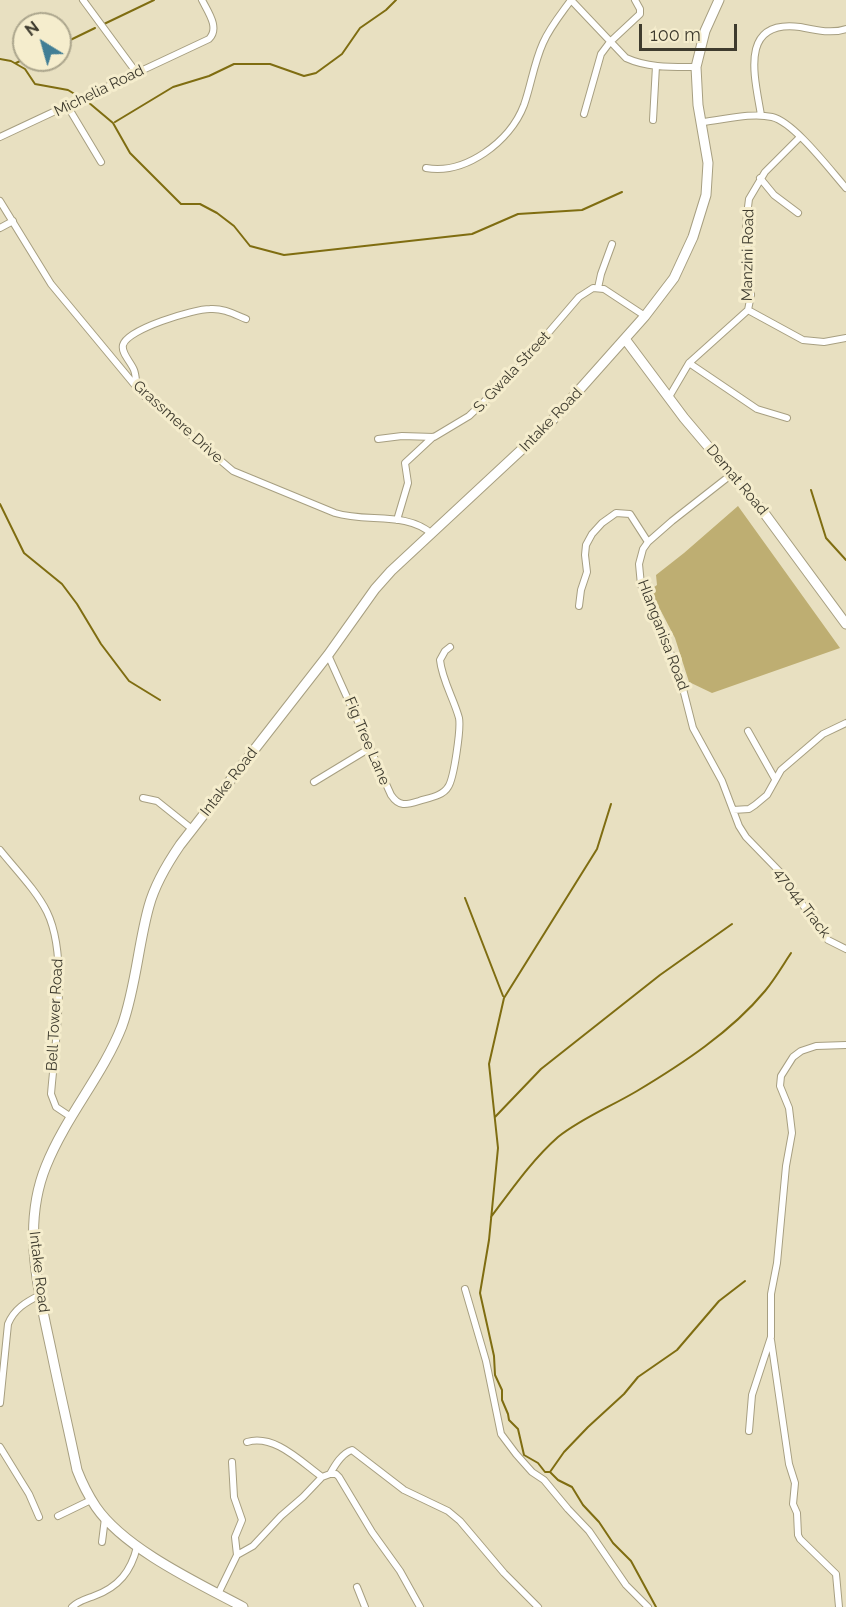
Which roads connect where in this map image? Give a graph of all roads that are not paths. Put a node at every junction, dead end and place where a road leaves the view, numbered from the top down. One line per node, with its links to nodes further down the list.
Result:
1 (83, 0): 10 (street)
2 (202, 0): 10 (street, Michelia Road)
3 (571, 0): 7 (street); 19 (street)
4 (635, 0): 7 (street)
5 (719, 0): 9 (street, Intake Road)
6 (846, 29): 13 (street)
7 (610, 42): 8 (street); 12 (street)
8 (656, 66): 9 (street); 14 (street)
9 (696, 67): 15 (street, Intake Road)
10 (136, 72): 11 (street, Michelia Road)
11 (68, 107): 16 (street, Michelia Road); 18 (street)
12 (584, 114)
13 (761, 115): 15 (street); 17 (street)
14 (653, 120)
15 (702, 122): 29 (street, Intake Road)
16 (0, 137)
17 (800, 137): 20 (street, Manzini Road); 21 (street)
18 (101, 162)
19 (426, 168)
20 (760, 178): 23 (street); 28 (street, Manzini Road)
21 (846, 188)
22 (0, 201): 24 (street, Grassmere Drive)
23 (798, 213)
24 (13, 221): 25 (street); 34 (street, Grassmere Drive)
25 (0, 228)
26 (612, 244): 27 (street)
27 (598, 288): 29 (street); 37 (street, S. Gwala Street)
28 (748, 310): 31 (street); 33 (street, Manzini Road)
29 (645, 316): 32 (street, Intake Road)
30 (246, 319): 34 (street)
31 (846, 338)
32 (625, 339): 35 (street, Demat Road); 41 (street, Intake Road)
33 (689, 363): 35 (street, Manzini Road); 36 (street)
34 (137, 388): 40 (street, Grassmere Drive)
35 (669, 397): 39 (street, Demat Road)
36 (787, 418)
37 (434, 437): 38 (street); 40 (street, S. Gwala Street)
38 (378, 439)
39 (732, 474): 42 (street); 44 (street, Demat Road)
40 (397, 520): 41 (street, Grassmere Drive)
41 (432, 534): 46 (street, Intake Road)
42 (648, 542): 43 (street); 53 (street, Hlanganisa Road)
43 (579, 606)
44 (846, 624)
45 (450, 647): 49 (street, Fig Tree Lane)
46 (328, 655): 49 (street, Fig Tree Lane); 54 (street, Intake Road)
47 (846, 723): 50 (street)
48 (748, 731): 50 (street)
49 (370, 748): 51 (street)
50 (775, 778): 53 (street)
51 (314, 782)
52 (143, 798): 54 (street)
53 (733, 810): 56 (street, Hlanganisa Road)
54 (192, 829): 59 (street, Intake Road)
55 (0, 850): 59 (street, Bell Tower Road)
56 (762, 854): 57 (street, 47044 Track)
57 (846, 949)
58 (846, 1046): 62 (street)
59 (71, 1117): 61 (street, Intake Road)
60 (465, 1289): 85 (street)
61 (40, 1295): 63 (street); 71 (street, Intake Road)
62 (771, 1337): 65 (street); 86 (street)
63 (2, 1355): 64 (street)
64 (0, 1403)
65 (749, 1431)
66 (247, 1442): 70 (street)
67 (0, 1447): 73 (street)
68 (232, 1462): 77 (street)
69 (330, 1474): 70 (street); 83 (street); 84 (street)
70 (322, 1477): 77 (street)
71 (91, 1500): 72 (street); 74 (street, Intake Road)
72 (58, 1516)
73 (39, 1517)
74 (105, 1518): 75 (street); 76 (street, Intake Road)
75 (102, 1542)
76 (137, 1547): 79 (street, Intake Road); 80 (street)
77 (237, 1555): 79 (street)
78 (357, 1587): 82 (street)
79 (218, 1594): 81 (street, Intake Road)
80 (72, 1607)
81 (243, 1607)
82 (365, 1607)
83 (420, 1607)
84 (538, 1607)
85 (648, 1607)
86 (839, 1607)

